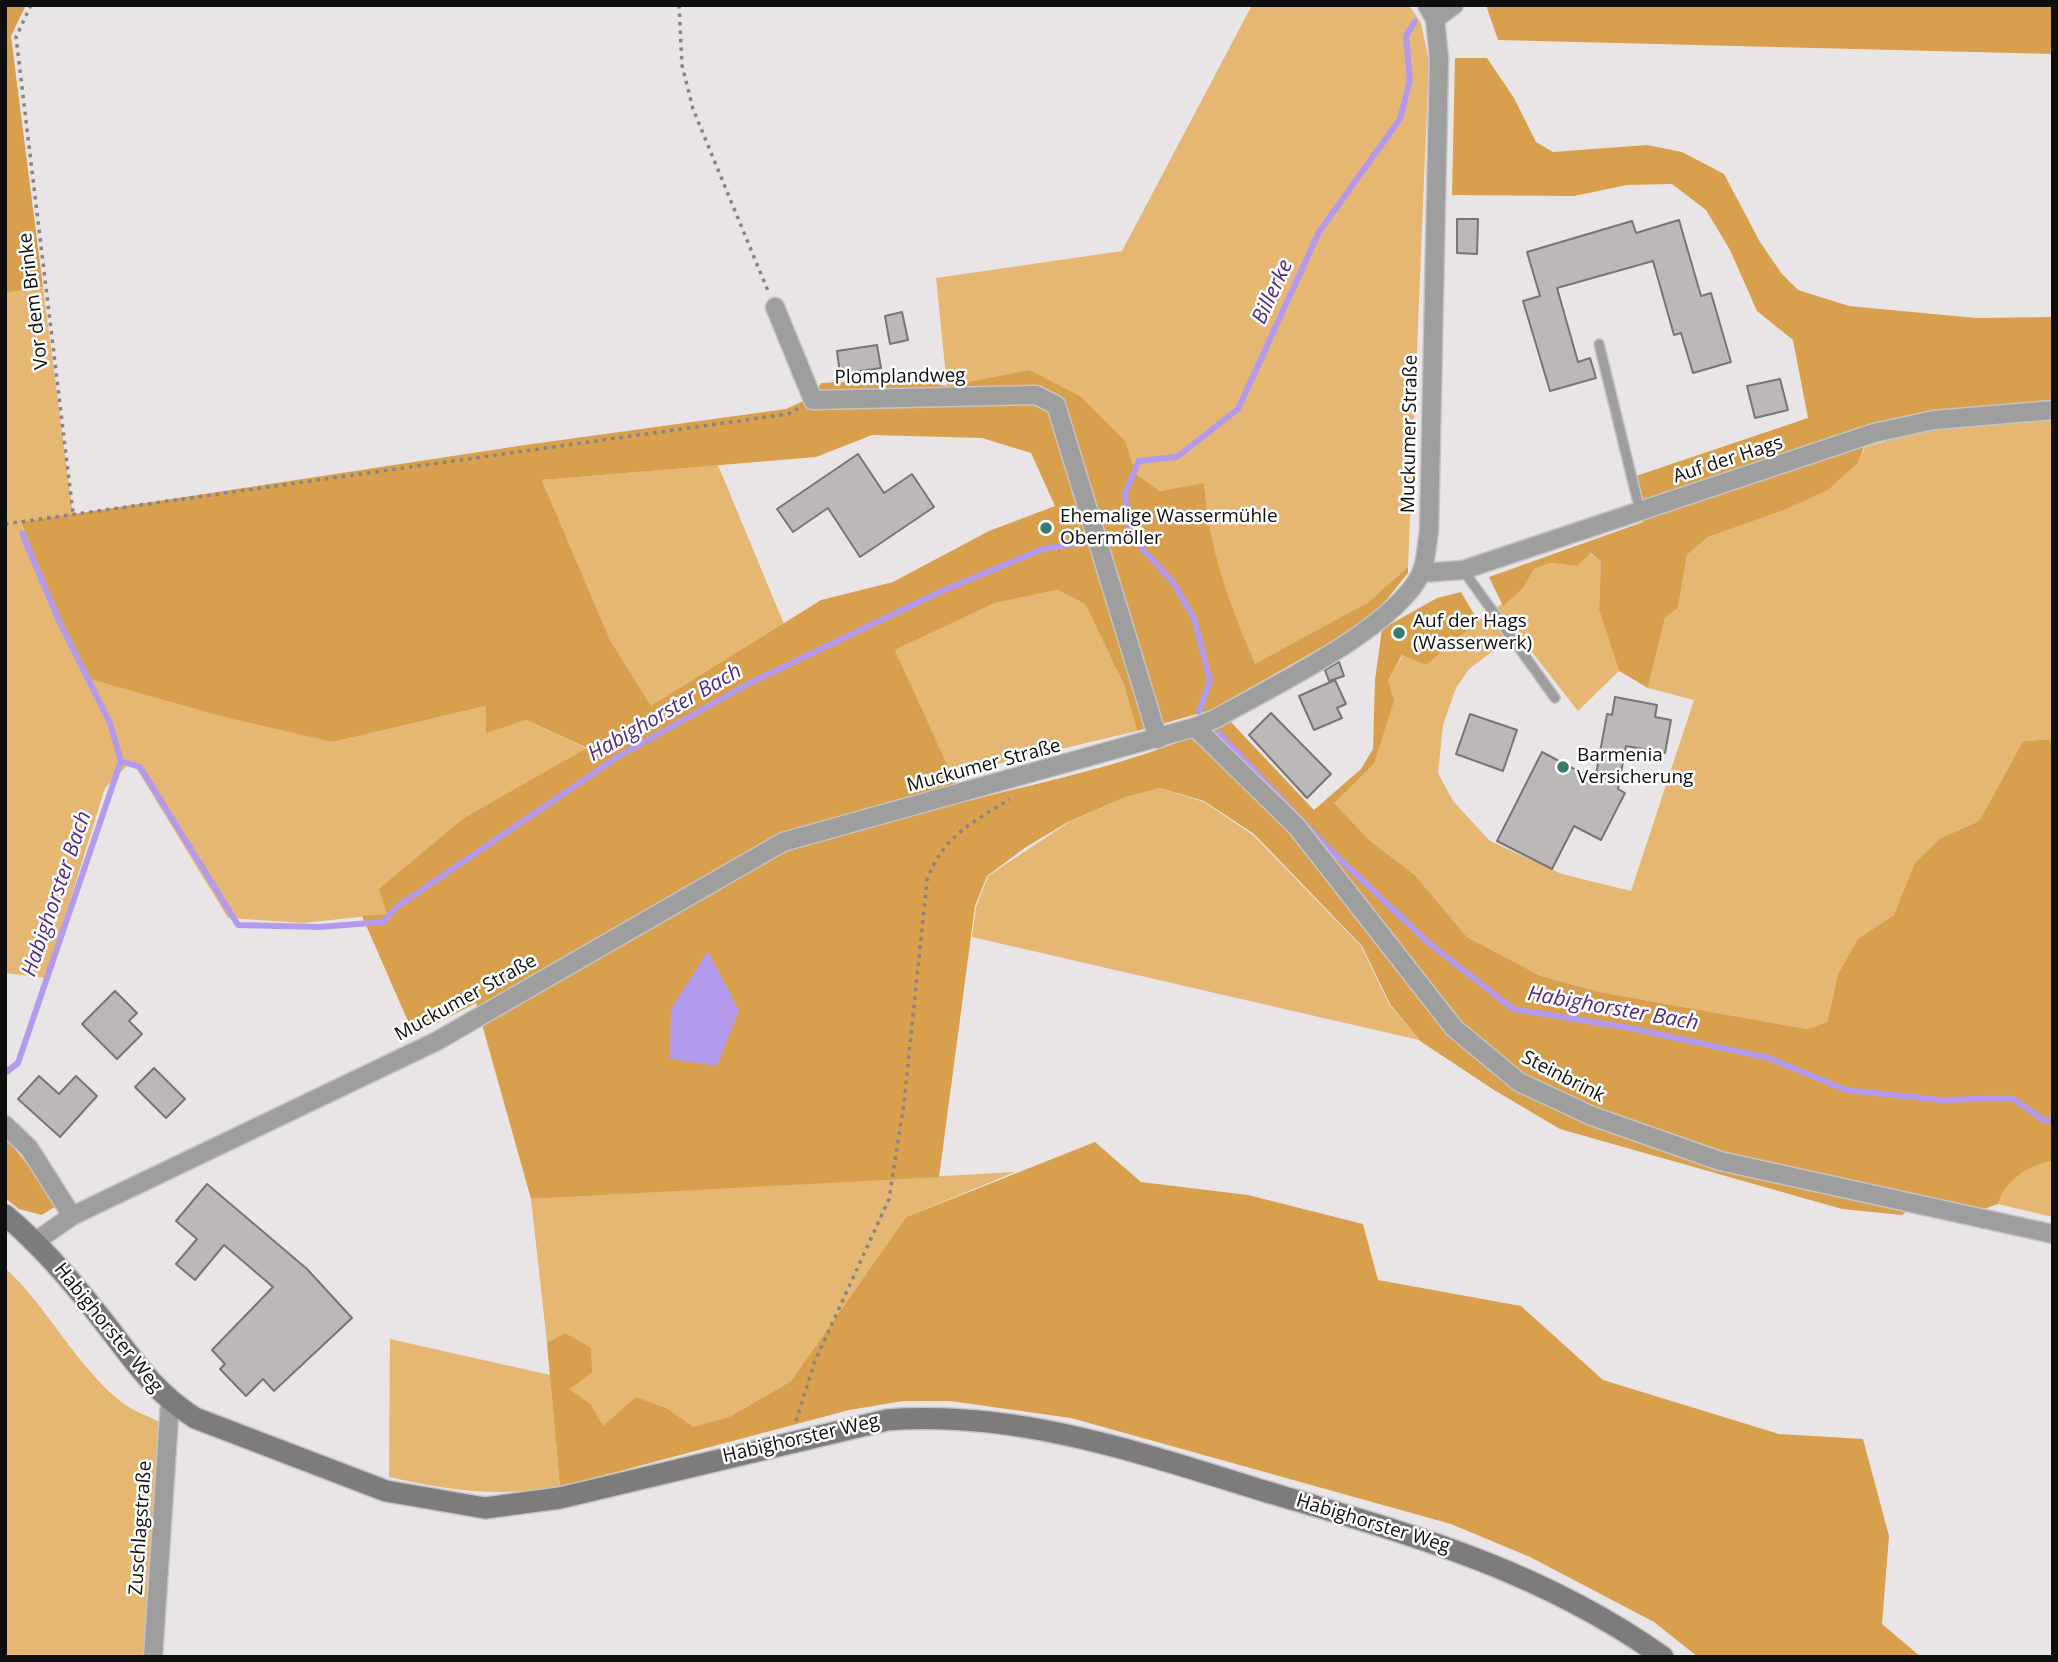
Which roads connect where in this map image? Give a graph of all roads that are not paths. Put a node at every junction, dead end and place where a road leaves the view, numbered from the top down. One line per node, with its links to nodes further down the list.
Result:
1 (1454, 5): 2 (street)
2 (1431, 12): 8 (street, Muckumer Straße)
3 (775, 307): 11 (street, Plomplandweg)
4 (1599, 344): 6 (lane)
5 (2053, 410): 6 (street, Auf der Hags)
6 (1640, 511): 7 (street, Auf der Hags)
7 (1462, 570): 8 (street, Auf der Hags); 9 (lane)
8 (1421, 573): 10 (street, Muckumer Straße)
9 (1555, 698)
10 (1195, 727): 11 (street, Muckumer Straße); 15 (street, Steinbrink)
11 (1158, 739): 14 (street, Muckumer Straße)
12 (5, 1125): 14 (street)
13 (5, 1215): 16 (street, Habighorster Weg)
14 (72, 1216): 16 (street, Muckumer Straße)
15 (2053, 1234)
16 (36, 1241): 17 (street, Habighorster Weg)
17 (170, 1402): 18 (street, Zuschlagstraße); 19 (street, Habighorster Weg)
18 (153, 1657)
19 (1662, 1657)

